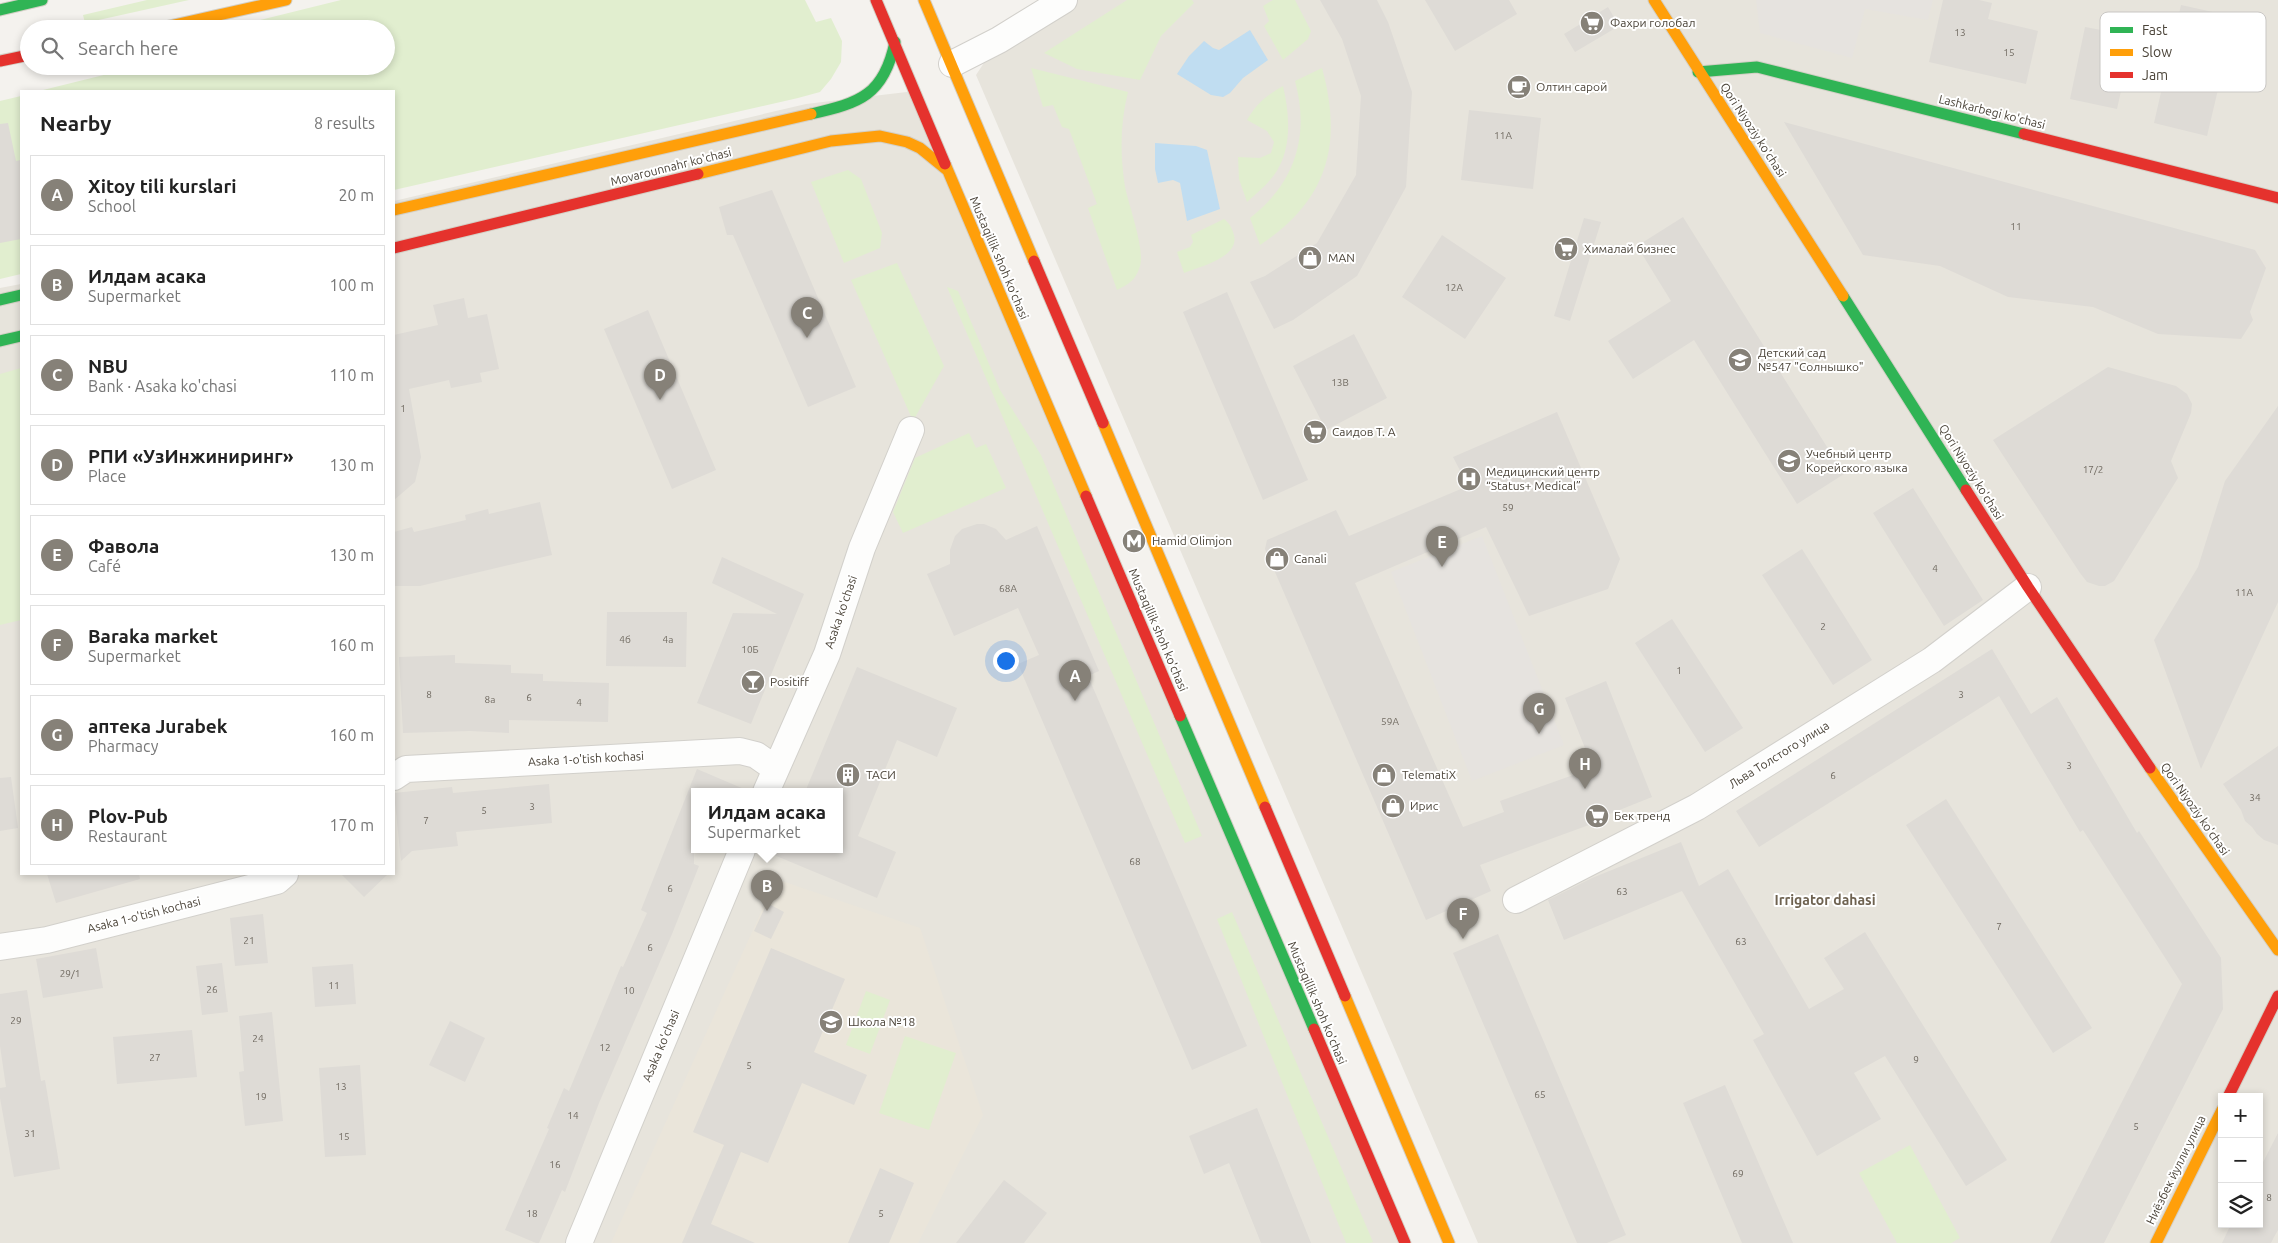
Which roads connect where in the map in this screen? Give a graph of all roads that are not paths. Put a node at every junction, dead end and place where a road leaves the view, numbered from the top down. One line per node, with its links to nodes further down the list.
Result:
1 (42, 0): 7 (street)
2 (286, 0): 8 (street)
3 (876, 0): 9 (street, Mustaqillik shoh ko'chasi)
4 (924, 0): 12 (street)
5 (1064, 0): 12 (street)
6 (1654, 0): 13 (street, Qori Niyoziy ko'chasi)
7 (0, 10)
8 (196, 20)
9 (895, 42): 14 (street, Mustaqillik shoh ko'chasi); 16 (street, Movarounnahr ko'chasi)
10 (20, 57): 11 (street)
11 (0, 61)
12 (952, 64): 37 (street)
13 (1698, 72): 15 (street, Lashkarbegi ko'chasi); 23 (street, Qori Niyoziy ko'chasi)
14 (947, 170): 17 (street, Movarounnahr ko'chasi); 36 (street, Mustaqillik shoh ko'chasi)
15 (2278, 198)
16 (395, 210)
17 (395, 248)
18 (20, 295): 19 (street)
19 (0, 300)
20 (20, 336): 21 (street)
21 (0, 341)
22 (911, 430): 24 (street, Asaka ko'chasi)
23 (2028, 587): 29 (street, Льва Толстого улица); 31 (street, Qori Niyoziy ko'chasi)
24 (776, 768): 25 (street, Asaka 1-o'tish kochasi); 26 (street, Asaka ko'chasi)
25 (395, 775)
26 (768, 788)
27 (741, 853): 35 (street, Asaka ko'chasi)
28 (284, 875): 30 (street, Asaka 1-o'tish kochasi)
29 (1516, 900)
30 (0, 947)
31 (2278, 950)
32 (2278, 996): 33 (street)
33 (2230, 1093)
34 (2218, 1118): 38 (street, Ниёзбек йулли улица)
35 (580, 1243)
36 (1405, 1243)
37 (1449, 1243)
38 (2156, 1243)

